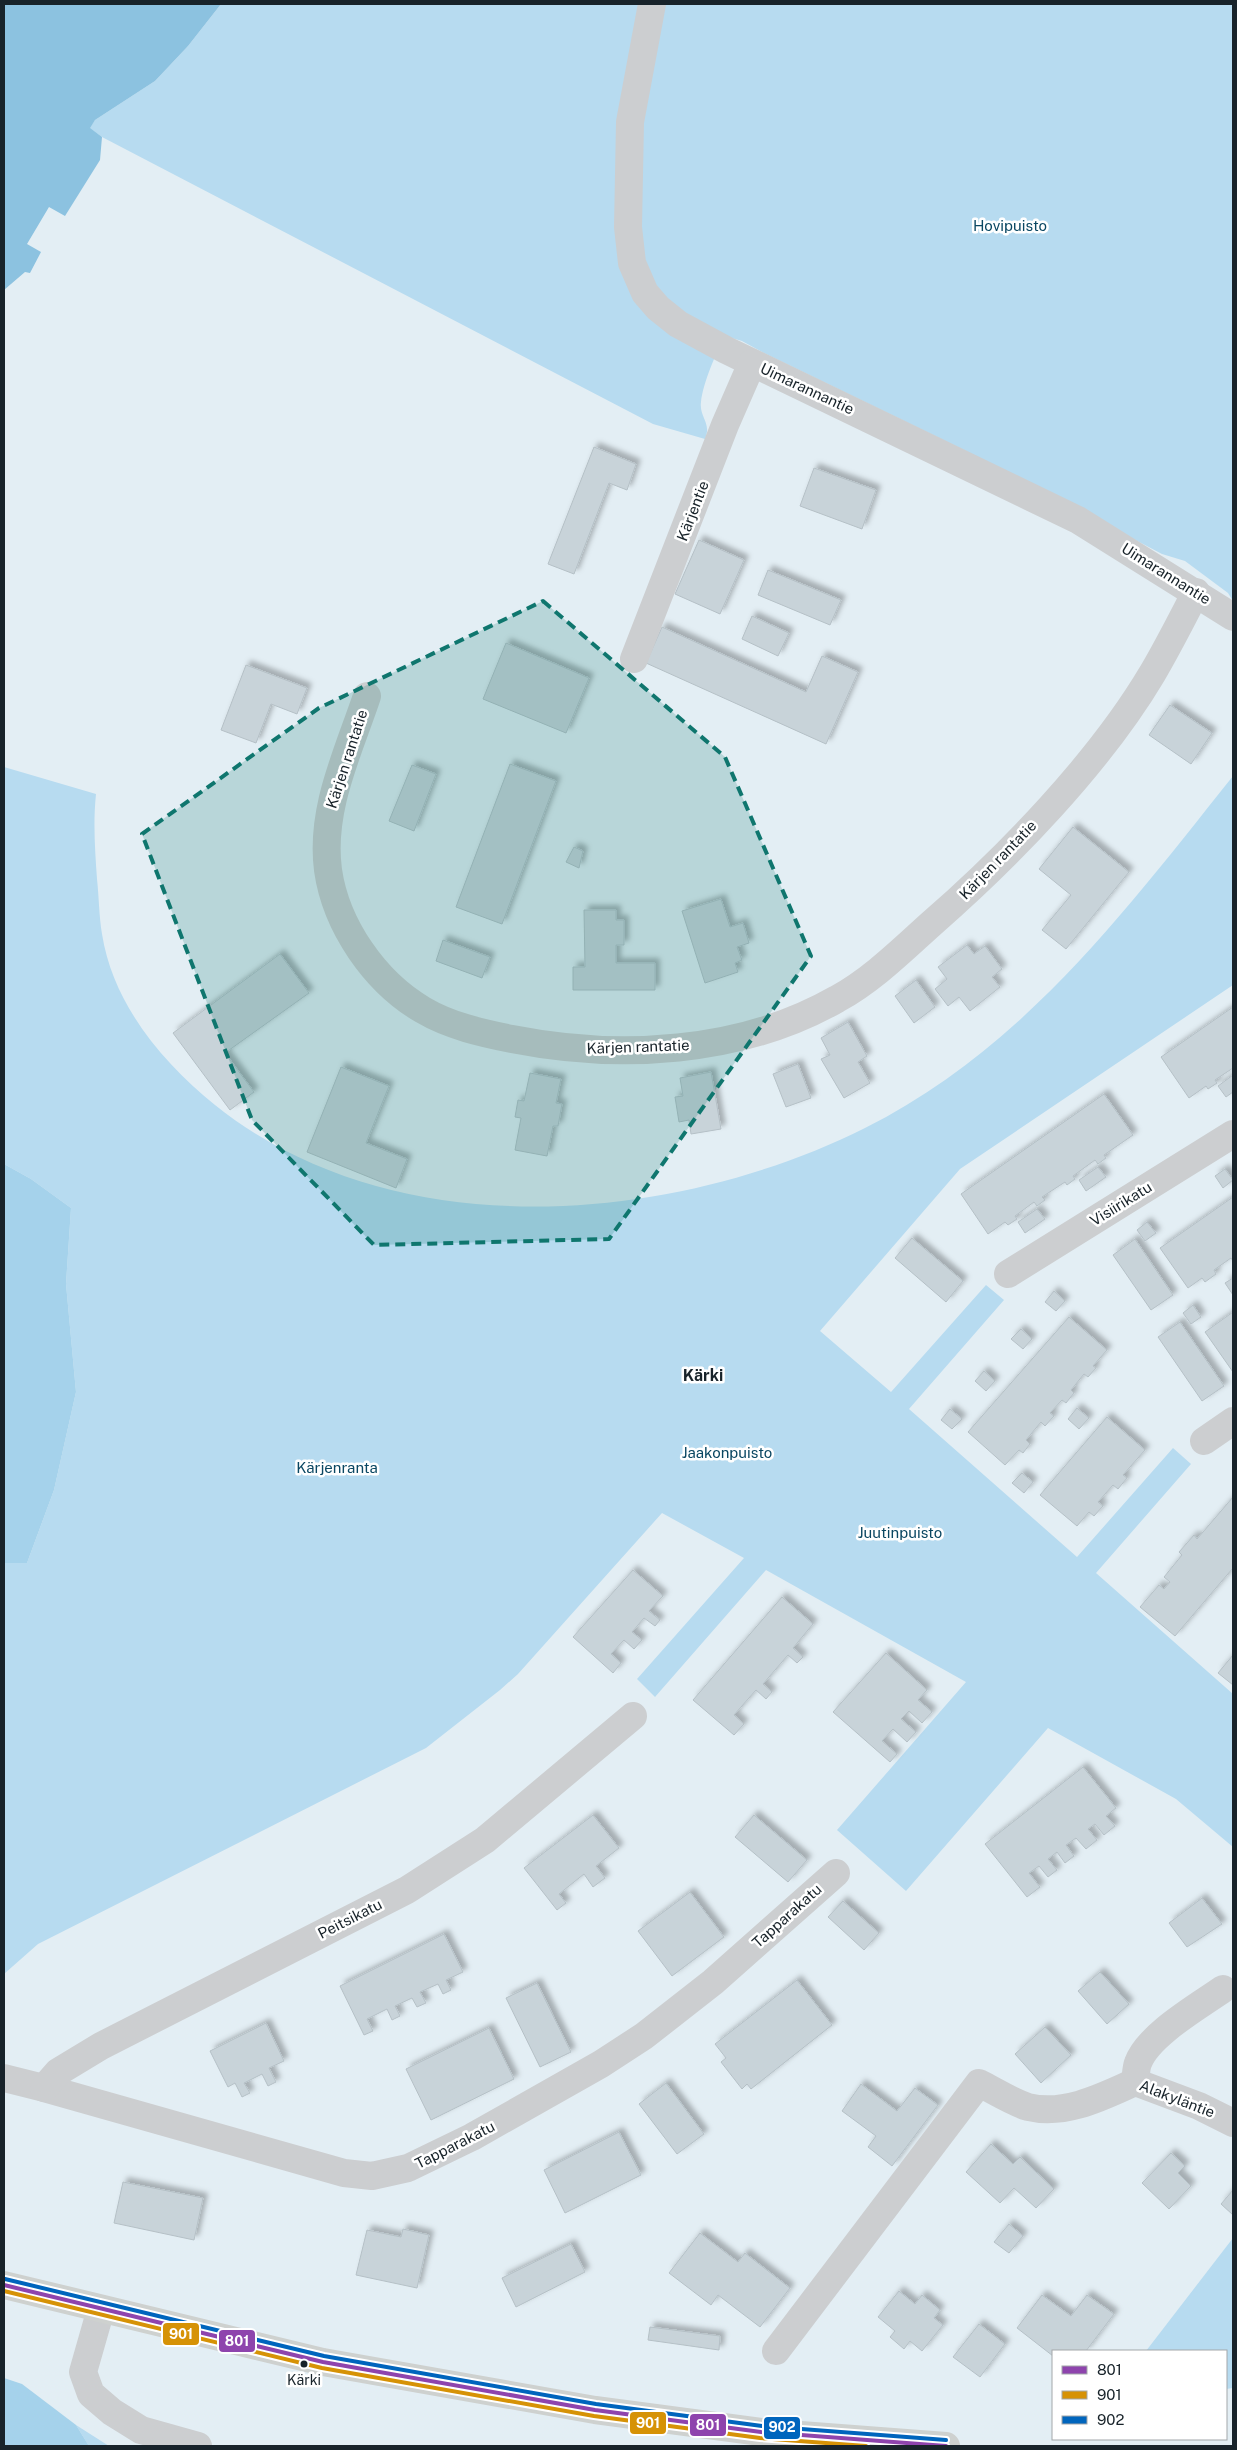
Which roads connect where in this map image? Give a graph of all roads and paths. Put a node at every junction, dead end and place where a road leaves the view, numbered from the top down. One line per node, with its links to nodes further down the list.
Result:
1 (652, 4): 2 (street, Uimarannantie)
2 (752, 363): 3 (street, Uimarannantie); 5 (street, Kärjentie)
3 (1196, 592): 4 (street, Uimarannantie); 6 (street, Kärjen rantatie)
4 (1233, 617)
5 (634, 659)
6 (367, 696)
7 (1233, 1134): 8 (street, Visiirikatu)
8 (1008, 1274)
9 (1233, 1421): 10 (street)
10 (1204, 1442)
11 (633, 1716): 16 (street, Peitsikatu)
12 (836, 1873): 16 (street, Tapparakatu)
13 (1224, 1989): 15 (street)
14 (4, 2078): 16 (street, Tapparakatu)
15 (1135, 2082): 17 (street, Alakyläntie); 20 (street, Alakyläntie)
16 (44, 2088)
17 (1233, 2123)
18 (4, 2285): 19 (main road)
19 (100, 2309): 21 (street); 22 (main road)
20 (776, 2351)
21 (198, 2446)
22 (946, 2446)

